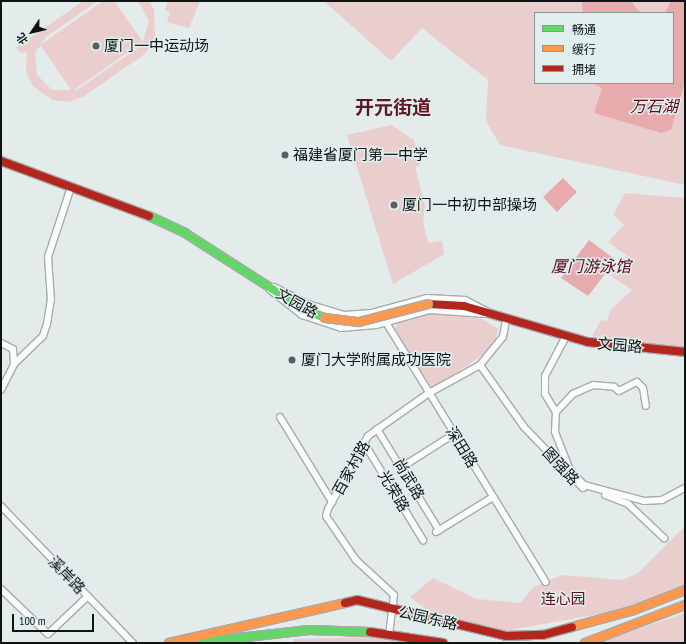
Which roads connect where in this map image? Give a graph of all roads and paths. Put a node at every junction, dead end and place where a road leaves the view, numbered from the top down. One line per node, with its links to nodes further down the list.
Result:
1 (1, 161): 2 (main road, 文园路)
2 (71, 187): 3 (main road, 文园路); 11 (street)
3 (263, 283): 4 (street); 5 (main road, 文园路, bridge); 7 (street)
4 (379, 312): 5 (street); 7 (street, 深田路)
5 (491, 314): 6 (main road, 文园路); 7 (street)
6 (506, 320): 8 (main road, 文园路); 12 (street, 百家村路)
7 (386, 322): 14 (street, 深田路)
8 (565, 338): 10 (main road, 文园路); 16 (street)
9 (1, 343): 11 (street)
10 (685, 352)
11 (14, 364): 13 (street)
12 (480, 365): 14 (street, 百家村路); 26 (street, 图强路)
13 (1, 390)
14 (429, 393): 18 (street, 百家村路); 19 (street, 深田路)
15 (646, 406): 16 (street)
16 (556, 412): 22 (street)
17 (280, 417): 24 (street)
18 (377, 429): 20 (street, 百家村路); 21 (street, 尚武路)
19 (454, 434): 21 (street); 23 (street, 深田路)
20 (364, 443): 24 (street, 百家村路); 27 (street, 光荣路)
21 (402, 467): 23 (street, 尚武路)
22 (685, 488)
23 (493, 497): 28 (street, 深田路)
24 (332, 502): 33 (street, 百家村路)
25 (1, 506): 31 (street, 溪岸路)
26 (664, 538)
27 (423, 540)
28 (546, 582)
29 (1, 589): 31 (street)
30 (685, 590): 33 (main road, 公园东路)
31 (88, 596): 36 (street, 溪岸路)
32 (685, 605): 40 (main road)
33 (394, 610): 34 (street, 百家村路); 37 (main road, 公园东路)
34 (389, 635): 35 (main road, 公园东路); 39 (main road, 公园东路)
35 (234, 640): 38 (main road, 公园东路)
36 (133, 643)
37 (169, 643)
38 (193, 643)
39 (443, 643)
40 (585, 643)

